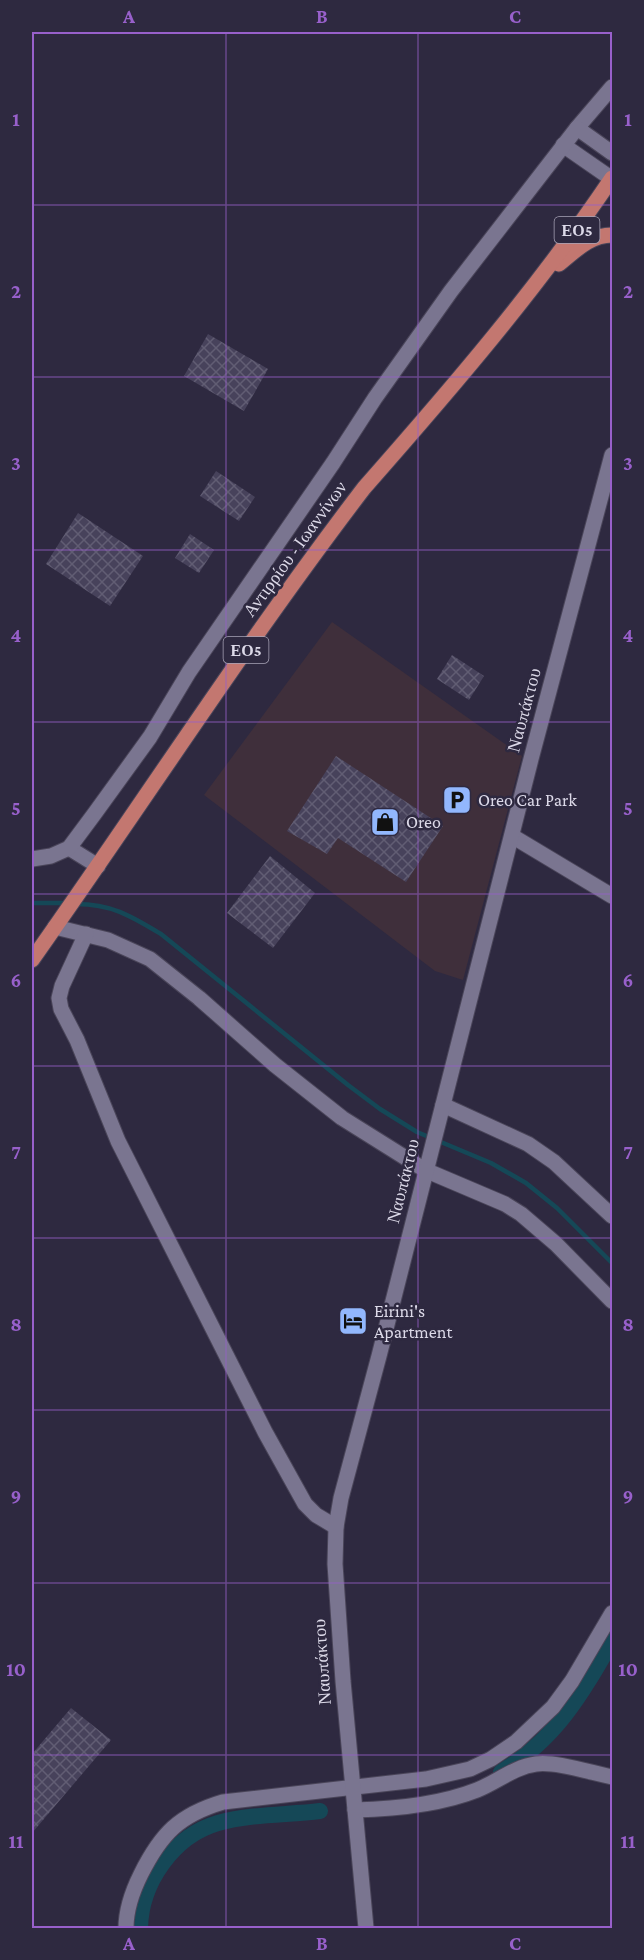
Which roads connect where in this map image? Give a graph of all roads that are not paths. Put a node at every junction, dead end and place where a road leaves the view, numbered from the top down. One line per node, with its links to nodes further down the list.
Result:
1 (612, 87): 2 (street)
2 (577, 128): 3 (street); 4 (street)
3 (563, 145): 5 (street); 10 (street)
4 (612, 153)
5 (612, 179): 7 (main road, Αντιρρίου - Ιωαννίνων / ΕΟ5)
6 (612, 235): 7 (main road)
7 (540, 280): 12 (main road, Αντιρρίου - Ιωαννίνων / ΕΟ5)
8 (612, 455): 9 (street, Ναυπάκτου)
9 (512, 836): 13 (street); 17 (street, Ναυπάκτου)
10 (69, 848): 11 (street); 12 (street)
11 (32, 859)
12 (94, 872): 14 (main road, Αντιρρίου - Ιωαννίνων / ΕΟ5)
13 (612, 896)
14 (58, 923): 15 (street); 16 (main road, Αντιρρίου - Ιωαννίνων / ΕΟ5)
15 (86, 934): 18 (street); 21 (street)
16 (32, 960)
17 (442, 1105): 18 (street, Ναυπάκτου); 19 (street)
18 (427, 1164): 20 (street); 21 (street, Ναυπάκτου)
19 (612, 1216)
20 (612, 1301)
21 (336, 1527): 24 (street, Ναυπάκτου)
22 (612, 1613): 24 (street)
23 (612, 1777): 25 (street)
24 (352, 1786): 25 (street, Ναυπάκτου); 26 (street)
25 (355, 1810): 27 (street, Ναυπάκτου)
26 (126, 1929)
27 (366, 1929)

